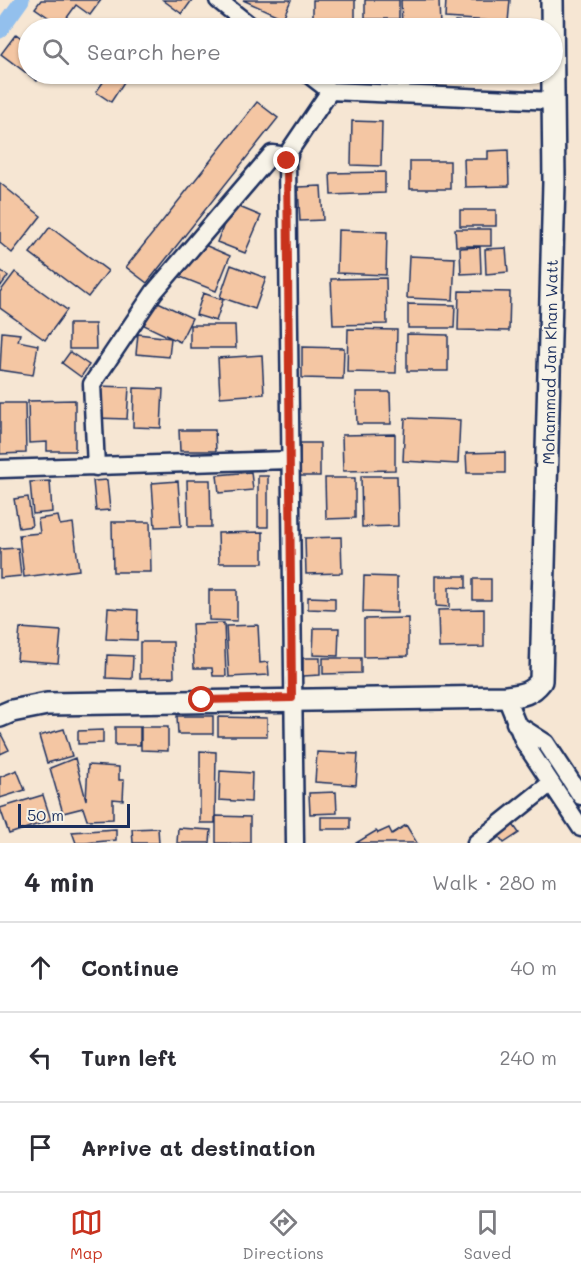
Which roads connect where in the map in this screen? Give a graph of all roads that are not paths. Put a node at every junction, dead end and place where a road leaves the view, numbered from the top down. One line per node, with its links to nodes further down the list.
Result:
1 (218, 0): 3 (street)
2 (552, 0): 4 (main road, Mohammad Jan Khan Watt)
3 (240, 18)
4 (552, 18)
5 (321, 84): 7 (street)
6 (554, 84): 8 (main road, Mohammad Jan Khan Watt)
7 (330, 91): 8 (street); 9 (street)
8 (554, 101): 13 (main road, Mohammad Jan Khan Watt)
9 (289, 156): 10 (street); 11 (street)
10 (290, 460): 11 (street); 14 (street)
11 (96, 467): 12 (street)
12 (0, 469)
13 (506, 697): 14 (main road, Mohammad Jan Khan Watt); 16 (street)
14 (292, 698): 15 (main road, Mohammad Jan Khan Watt); 20 (street)
15 (0, 716)
16 (515, 723): 17 (street); 18 (street)
17 (551, 783): 19 (street); 21 (street)
18 (581, 796)
19 (581, 828)
20 (295, 843)
21 (476, 843)

